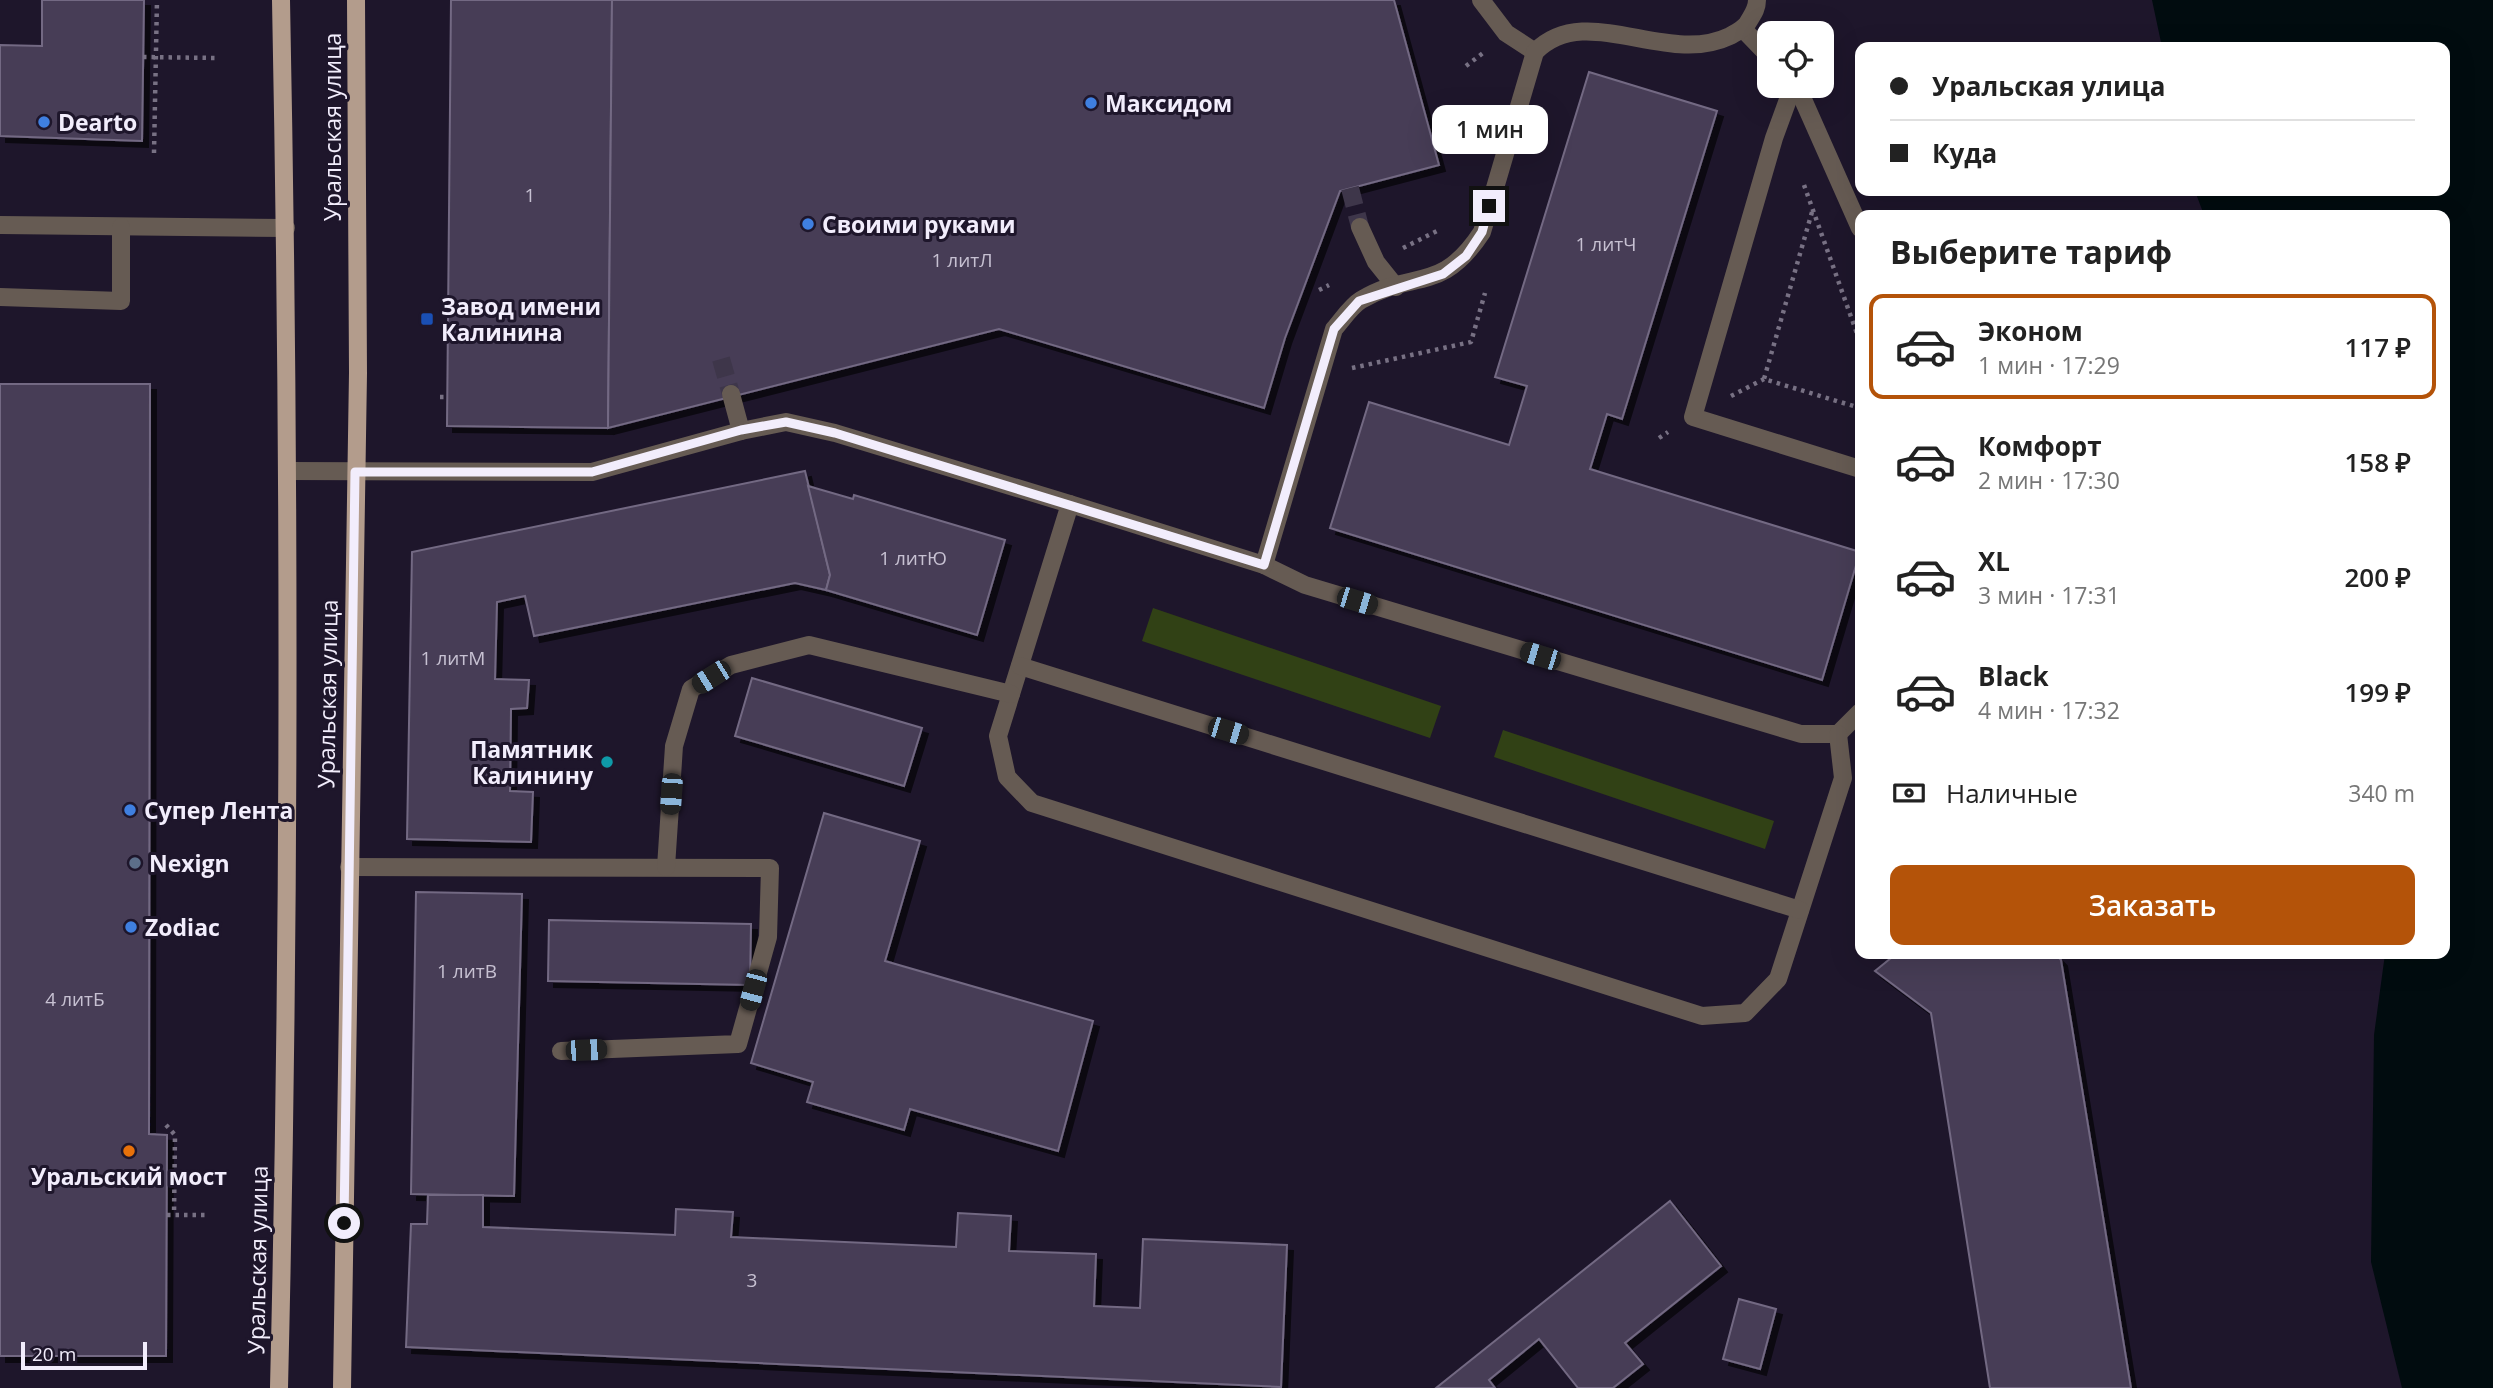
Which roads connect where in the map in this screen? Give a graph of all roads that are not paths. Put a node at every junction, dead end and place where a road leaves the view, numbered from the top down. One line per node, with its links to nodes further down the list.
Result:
1 (281, 0): 14 (main road, Уральская улица)
2 (356, 0): 21 (main road, Уральская улица)
3 (1481, 0): 7 (street)
4 (1757, 0): 5 (street)
5 (1743, 30): 6 (street); 7 (street)
6 (1757, 43)
7 (1535, 52): 15 (street)
8 (1790, 98): 19 (street)
9 (1800, 98): 10 (street)
10 (1855, 217)
11 (0, 225): 12 (street)
12 (121, 227): 14 (street); 16 (street)
13 (1360, 227): 15 (street)
14 (286, 228): 20 (main road, Уральская улица)
15 (1396, 287): 23 (street)
16 (0, 297)
17 (731, 394): 18 (street)
18 (741, 430): 21 (street); 22 (street)
19 (1855, 468)
20 (287, 471): 21 (street); 32 (main road, Уральская улица)
21 (355, 472): 28 (main road, Уральская улица)
22 (1070, 504): 23 (street); 24 (street)
23 (1264, 565): 27 (street)
24 (1020, 666): 25 (street); 30 (street)
25 (1011, 694): 29 (street); 30 (street)
26 (1855, 717): 27 (street)
27 (1838, 734): 30 (street)
28 (349, 867): 29 (street); 33 (main road, Уральская улица)
29 (666, 867): 31 (street)
30 (1800, 910)
31 (561, 1051)
32 (279, 1388)
33 (342, 1388)

